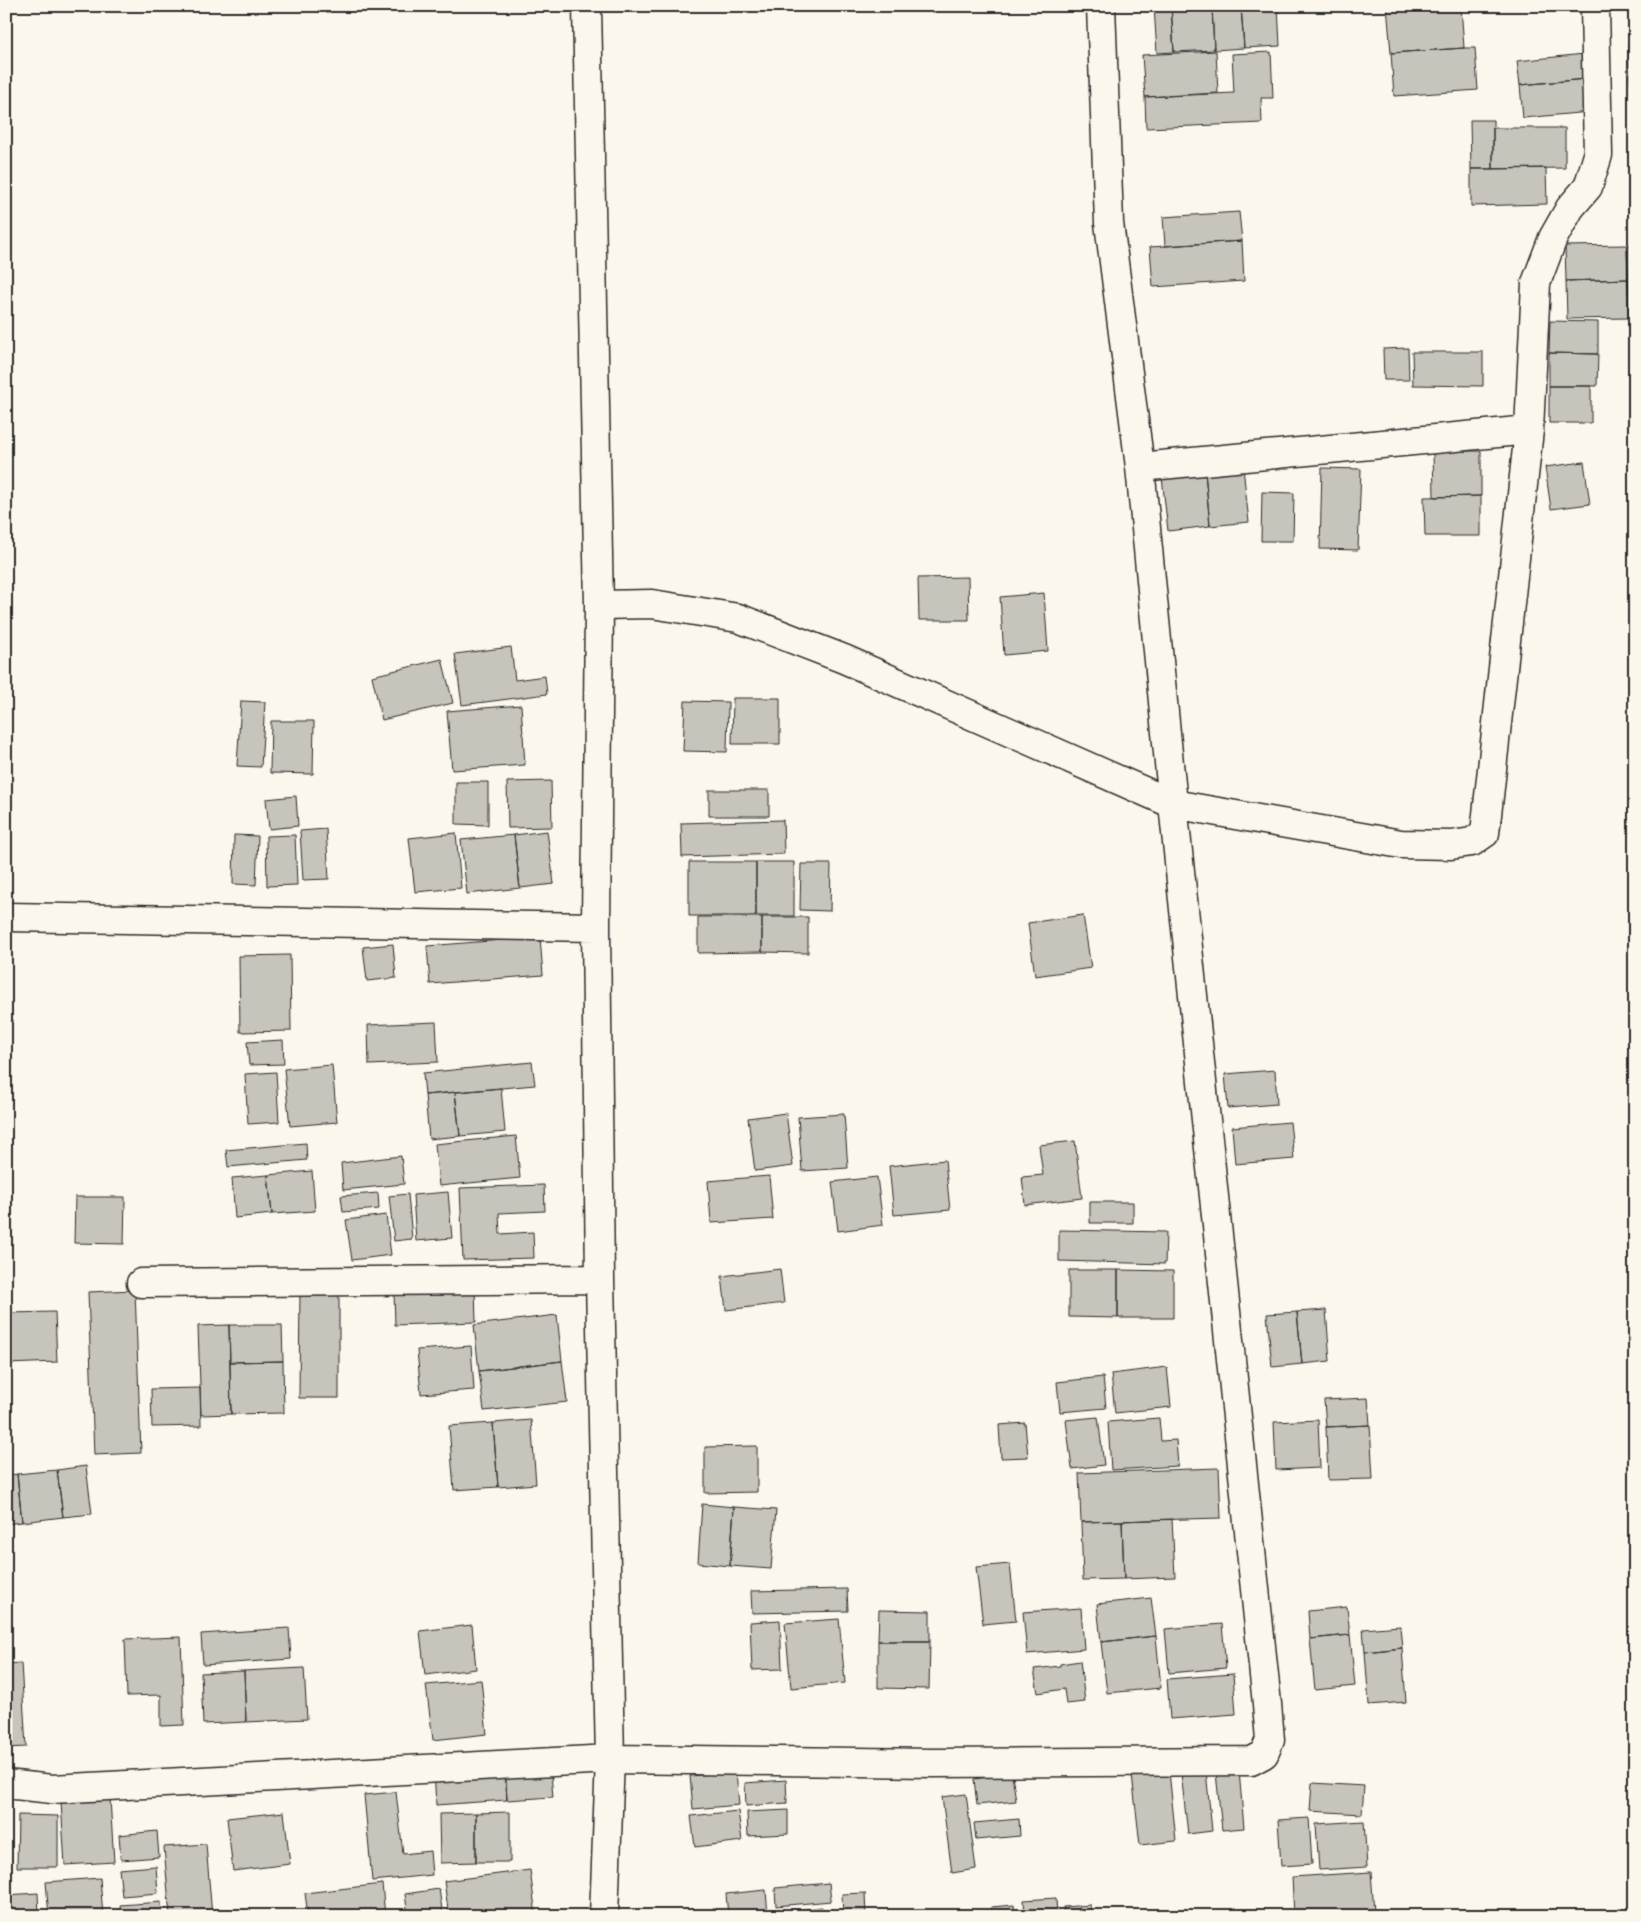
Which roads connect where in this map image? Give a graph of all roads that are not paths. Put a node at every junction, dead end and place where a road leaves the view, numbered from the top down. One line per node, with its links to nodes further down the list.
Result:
1 (587, 6): 6 (street)
2 (1101, 6): 5 (street)
3 (1595, 6): 4 (street)
4 (1529, 430): 5 (street); 7 (street)
5 (1140, 467): 7 (street)
6 (600, 605): 7 (street); 9 (street)
7 (1173, 804): 12 (street)
8 (6, 917): 9 (street)
9 (596, 927): 10 (street)
10 (600, 1279): 11 (street); 12 (street)
11 (141, 1283)
12 (610, 1759): 13 (street); 14 (street)
13 (6, 1784)
14 (604, 1916)

